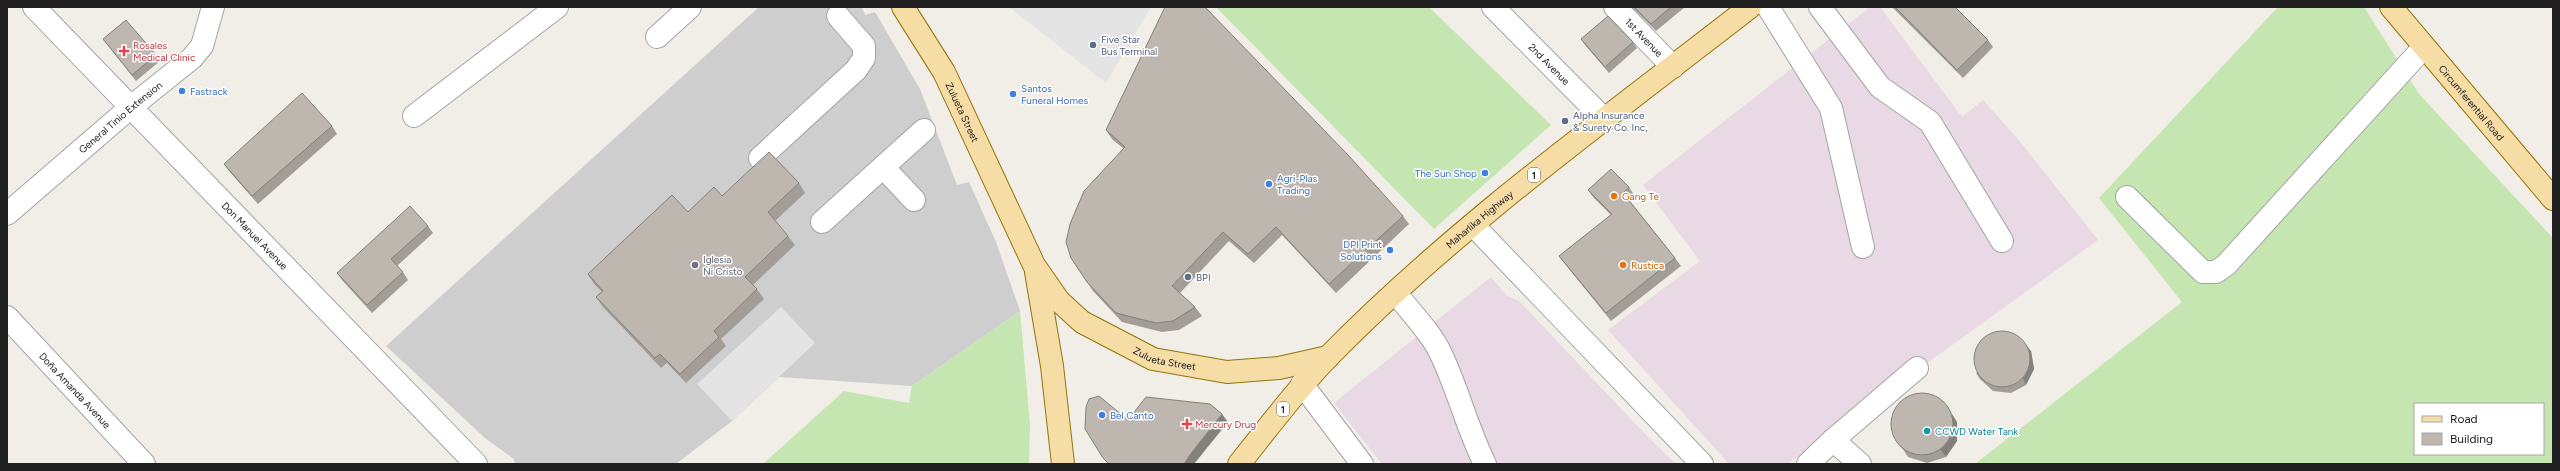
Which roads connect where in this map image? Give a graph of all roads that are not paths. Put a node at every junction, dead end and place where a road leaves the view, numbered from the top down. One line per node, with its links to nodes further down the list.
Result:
1 (34, 7): 16 (street, Don Manuel Avenue)
2 (213, 7): 16 (street, General Tinio Extension)
3 (557, 7): 17 (street)
4 (690, 7): 13 (street)
5 (903, 7): 30 (main road, Zulueta Street)
6 (1494, 7): 18 (street, 2nd Avenue)
7 (1615, 7): 15 (street, 1st Avenue)
8 (1750, 7): 15 (main road, Maharlika Highway / 1)
9 (1768, 7): 29 (street)
10 (1820, 7): 28 (street)
11 (2397, 9): 14 (main road, Circumferential Road)
12 (838, 16): 20 (street)
13 (657, 37)
14 (2423, 48): 22 (street); 23 (main road, Circumferential Road)
15 (1673, 67): 18 (main road, Maharlika Highway / 1)
16 (131, 107): 25 (street, General Tinio Extension); 38 (street, Don Manuel Avenue)
17 (414, 116)
18 (1605, 120): 27 (main road, Maharlika Highway / 1)
19 (924, 130): 21 (street)
20 (760, 158)
21 (883, 167): 24 (street); 26 (street)
22 (2127, 197)
23 (2553, 199)
24 (914, 200)
25 (7, 214)
26 (822, 222)
27 (1473, 225): 31 (main road, Maharlika Highway / 1); 43 (street)
28 (2002, 241)
29 (1863, 248)
30 (1034, 265): 33 (main road, Zulueta Street); 39 (main road, Zulueta Street)
31 (1396, 293): 33 (main road, Maharlika Highway / 1); 42 (street)
32 (7, 317): 37 (street, Doña Amanda Avenue)
33 (1328, 357): 35 (main road, Maharlika Highway / 1)
34 (1917, 368): 36 (street)
35 (1302, 384): 40 (main road, Maharlika Highway / 1); 41 (street)
36 (1833, 440): 44 (street); 45 (street)
37 (144, 464)
38 (476, 464)
39 (1063, 464)
40 (1239, 464)
41 (1362, 464)
42 (1485, 464)
43 (1702, 464)
44 (1808, 464)
45 (1860, 464)

